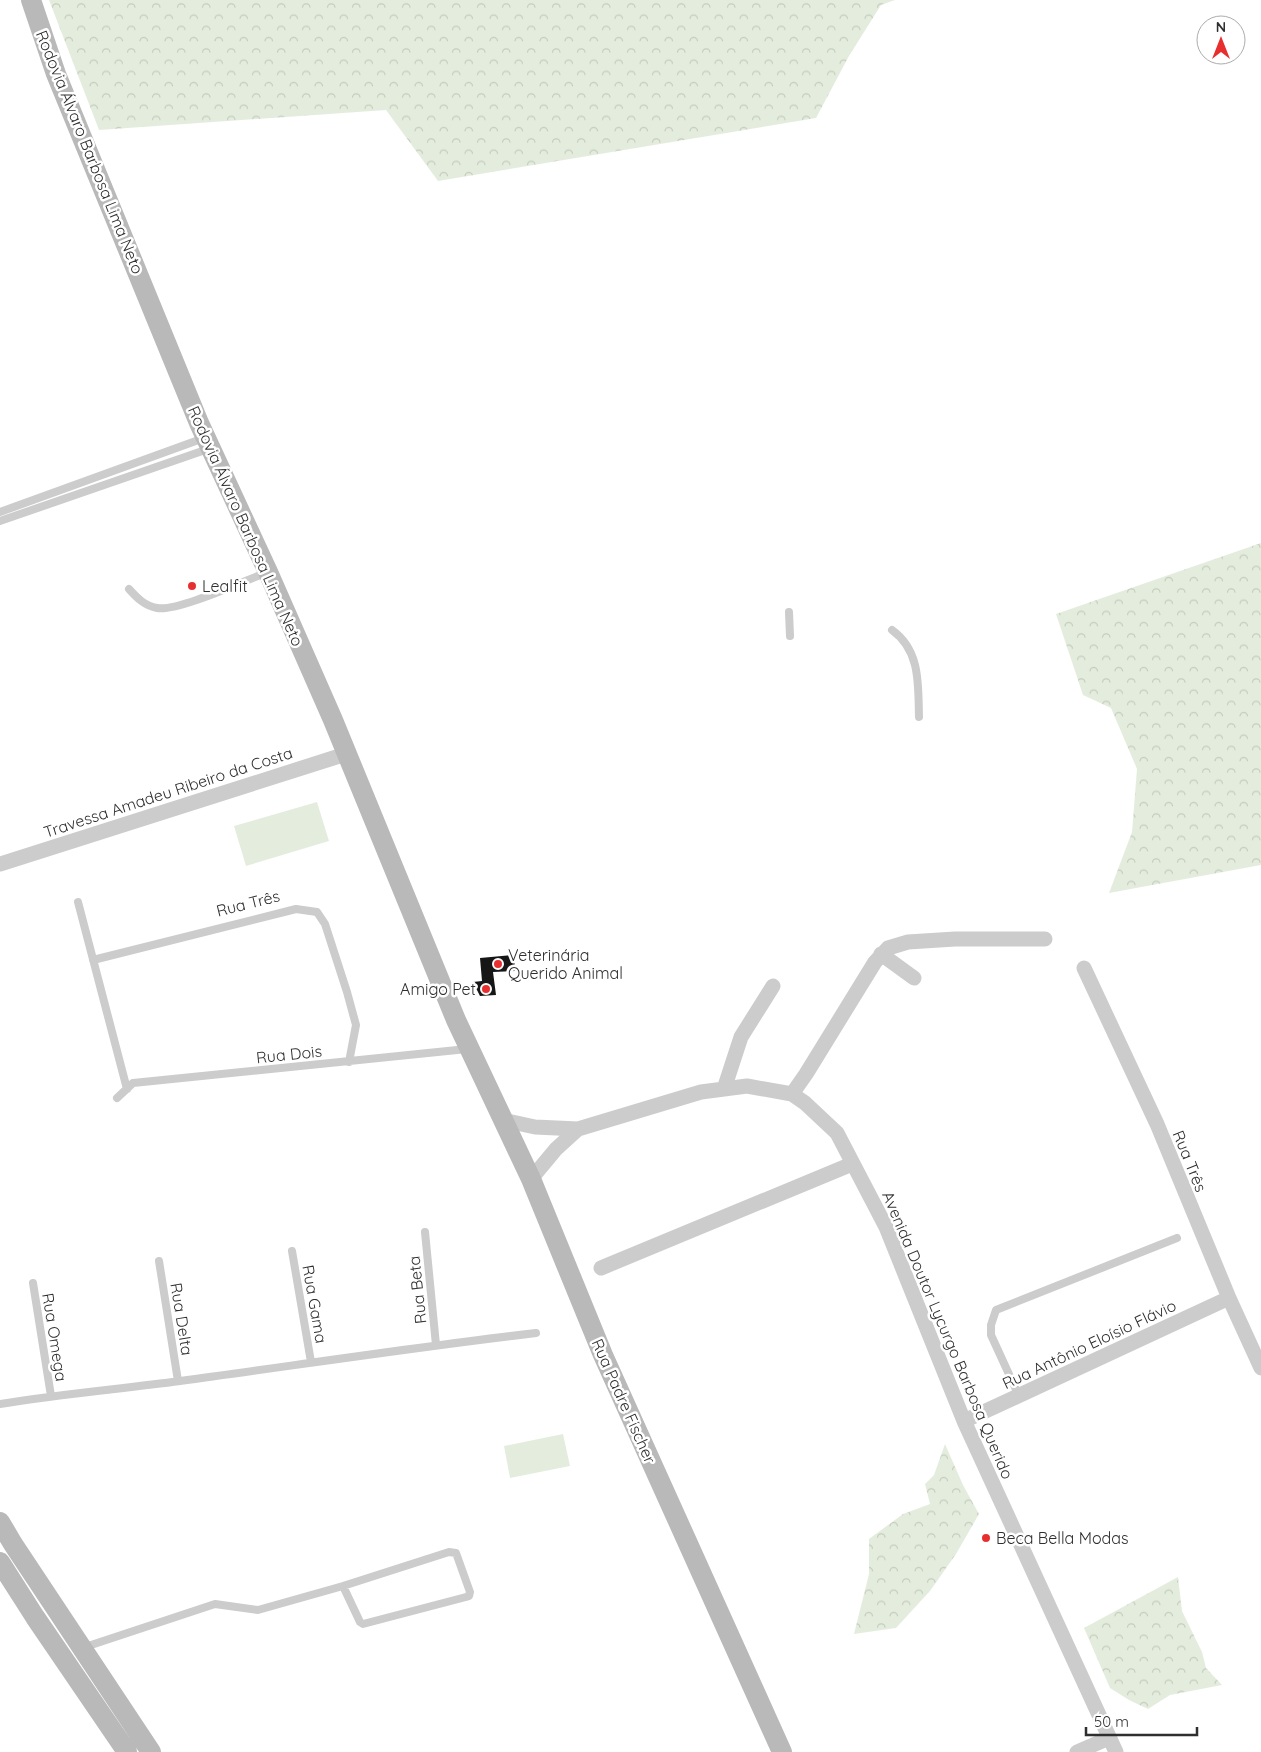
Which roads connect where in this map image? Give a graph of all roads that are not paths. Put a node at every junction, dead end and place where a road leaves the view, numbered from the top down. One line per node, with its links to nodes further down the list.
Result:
1 (31, 0): 2 (main road, Rodovia Álvaro Barbosa Lima Neto)
2 (209, 443): 3 (lane); 4 (lane); 5 (main road, Rodovia Álvaro Barbosa Lima Neto)
3 (0, 512)
4 (0, 522)
5 (268, 572): 6 (lane); 11 (main road, Rodovia Álvaro Barbosa Lima Neto)
6 (129, 590)
7 (789, 612): 9 (lane)
8 (892, 630): 10 (lane)
9 (790, 636)
10 (919, 716)
11 (346, 754): 12 (street, Travessa Amadeu Ribeiro da Costa); 20 (main road, Rodovia Álvaro Barbosa Lima Neto)
12 (0, 864)
13 (78, 902): 16 (lane)
14 (1045, 939): 15 (street)
15 (881, 954): 18 (street); 24 (street)
16 (93, 960): 21 (lane, Rua Três); 22 (lane)
17 (1084, 968): 36 (street, Rua Três)
18 (914, 978)
19 (773, 986): 23 (street)
20 (469, 1049): 21 (lane, Rua Dois); 26 (main road, Rua Padre Fischer)
21 (349, 1062): 22 (lane, Rua Dois)
22 (127, 1089): 25 (lane, Rua Dois)
23 (724, 1089): 24 (street, Avenida Doutor Lycurgo Barbosa Querido); 27 (street, Avenida Doutor Lycurgo Barbosa Querido)
24 (792, 1094): 28 (street, Avenida Doutor Lycurgo Barbosa Querido)
25 (117, 1098)
26 (503, 1120): 27 (street); 29 (main road, Rua Padre Fischer)
27 (578, 1129): 29 (street)
28 (852, 1164): 34 (street); 45 (street, Avenida Doutor Lycurgo Barbosa Querido)
29 (531, 1179): 54 (main road, Rua Padre Fischer)
30 (424, 1232): 38 (lane, Rua Beta)
31 (1177, 1238): 43 (lane)
32 (292, 1250): 39 (lane, Rua Gama)
33 (159, 1261): 41 (lane, Rua Delta)
34 (601, 1268)
35 (33, 1283): 42 (lane, Rua Omega)
36 (1229, 1298): 40 (street, Rua Três); 43 (street, Rua Antônio Eloísio Flávio)
37 (536, 1333): 38 (lane)
38 (436, 1345): 39 (lane)
39 (311, 1362): 41 (lane)
40 (1261, 1368)
41 (178, 1381): 42 (lane)
42 (51, 1396): 44 (lane)
43 (1019, 1396): 45 (street, Rua Antônio Eloísio Flávio)
44 (0, 1404)
45 (964, 1421): 51 (street, Avenida Doutor Lycurgo Barbosa Querido)
46 (0, 1522): 47 (main road)
47 (6, 1547): 50 (main road)
48 (0, 1562): 52 (main road)
49 (343, 1586): 49 (lane); 50 (lane)
50 (82, 1648): 53 (main road)
51 (1109, 1738): 55 (street); 56 (street, Avenida Doutor Lycurgo Barbosa Querido)
52 (127, 1752)
53 (151, 1752)
54 (782, 1752)
55 (1077, 1752)
56 (1116, 1752)

